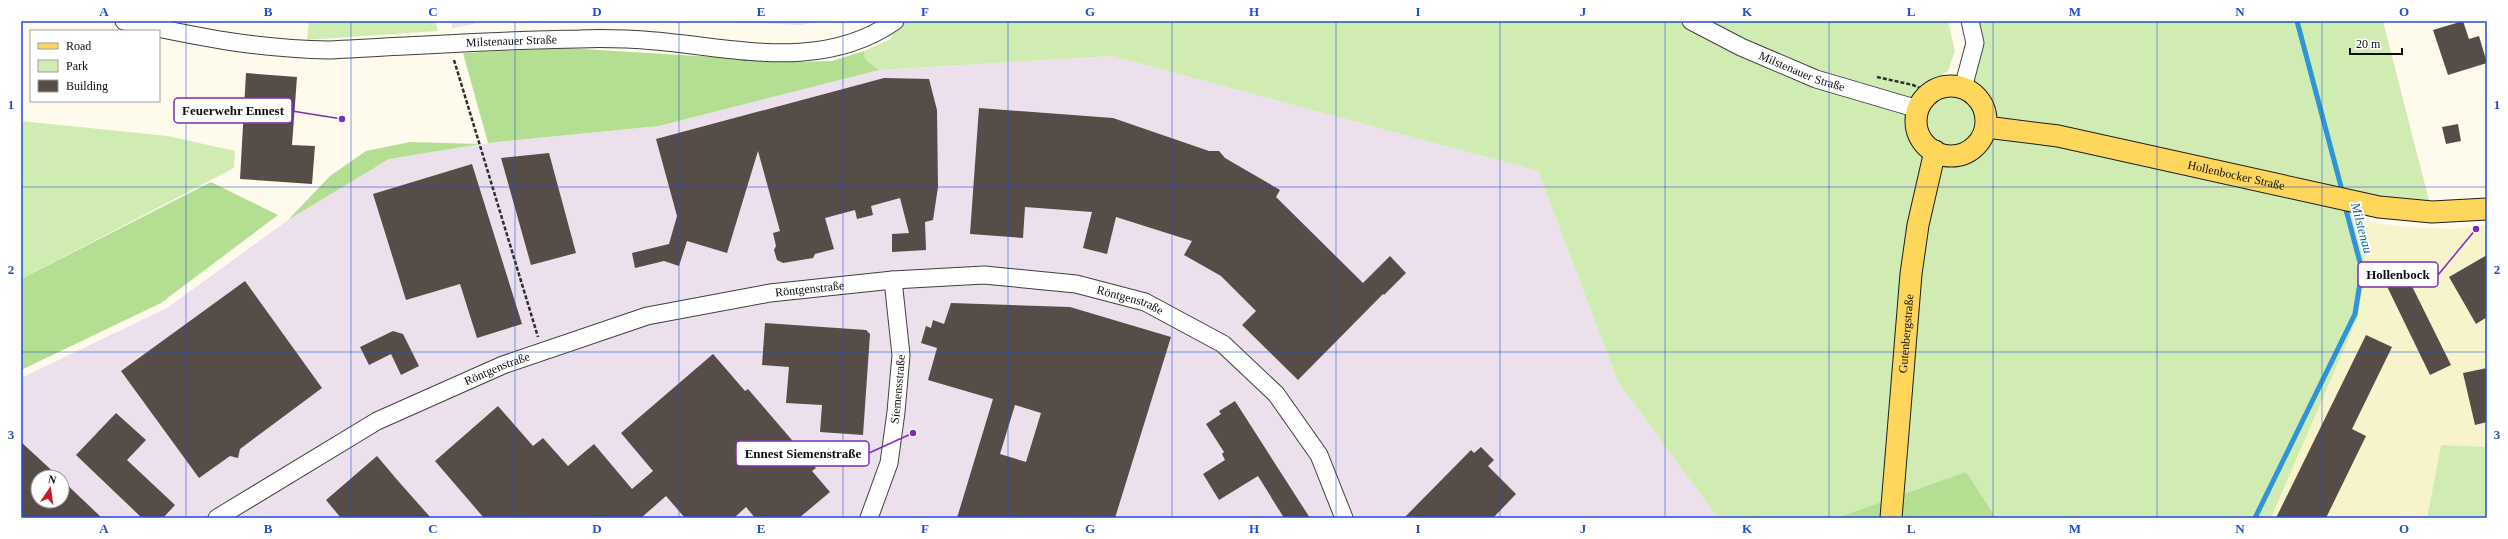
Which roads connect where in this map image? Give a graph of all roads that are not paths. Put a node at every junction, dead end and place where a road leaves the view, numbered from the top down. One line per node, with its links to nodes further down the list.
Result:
1 (124, 21): 2 (street, Milstenauer Straße)
2 (895, 21)
3 (1691, 21): 6 (street, Milstenauer Straße)
4 (1970, 21): 5 (street)
5 (1963, 88): 6 (main road); 7 (main road)
6 (1918, 109): 8 (main road)
7 (1986, 127): 8 (main road); 9 (main road, Hollenbocker Straße)
8 (1934, 151): 14 (main road, Gutenbergstraße)
9 (2487, 209)
10 (893, 280): 11 (street, Röntgenstraße); 12 (street, Siemensstraße); 13 (street, Röntgenstraße)
11 (217, 518)
12 (869, 518)
13 (1344, 518)
14 (1891, 518)

